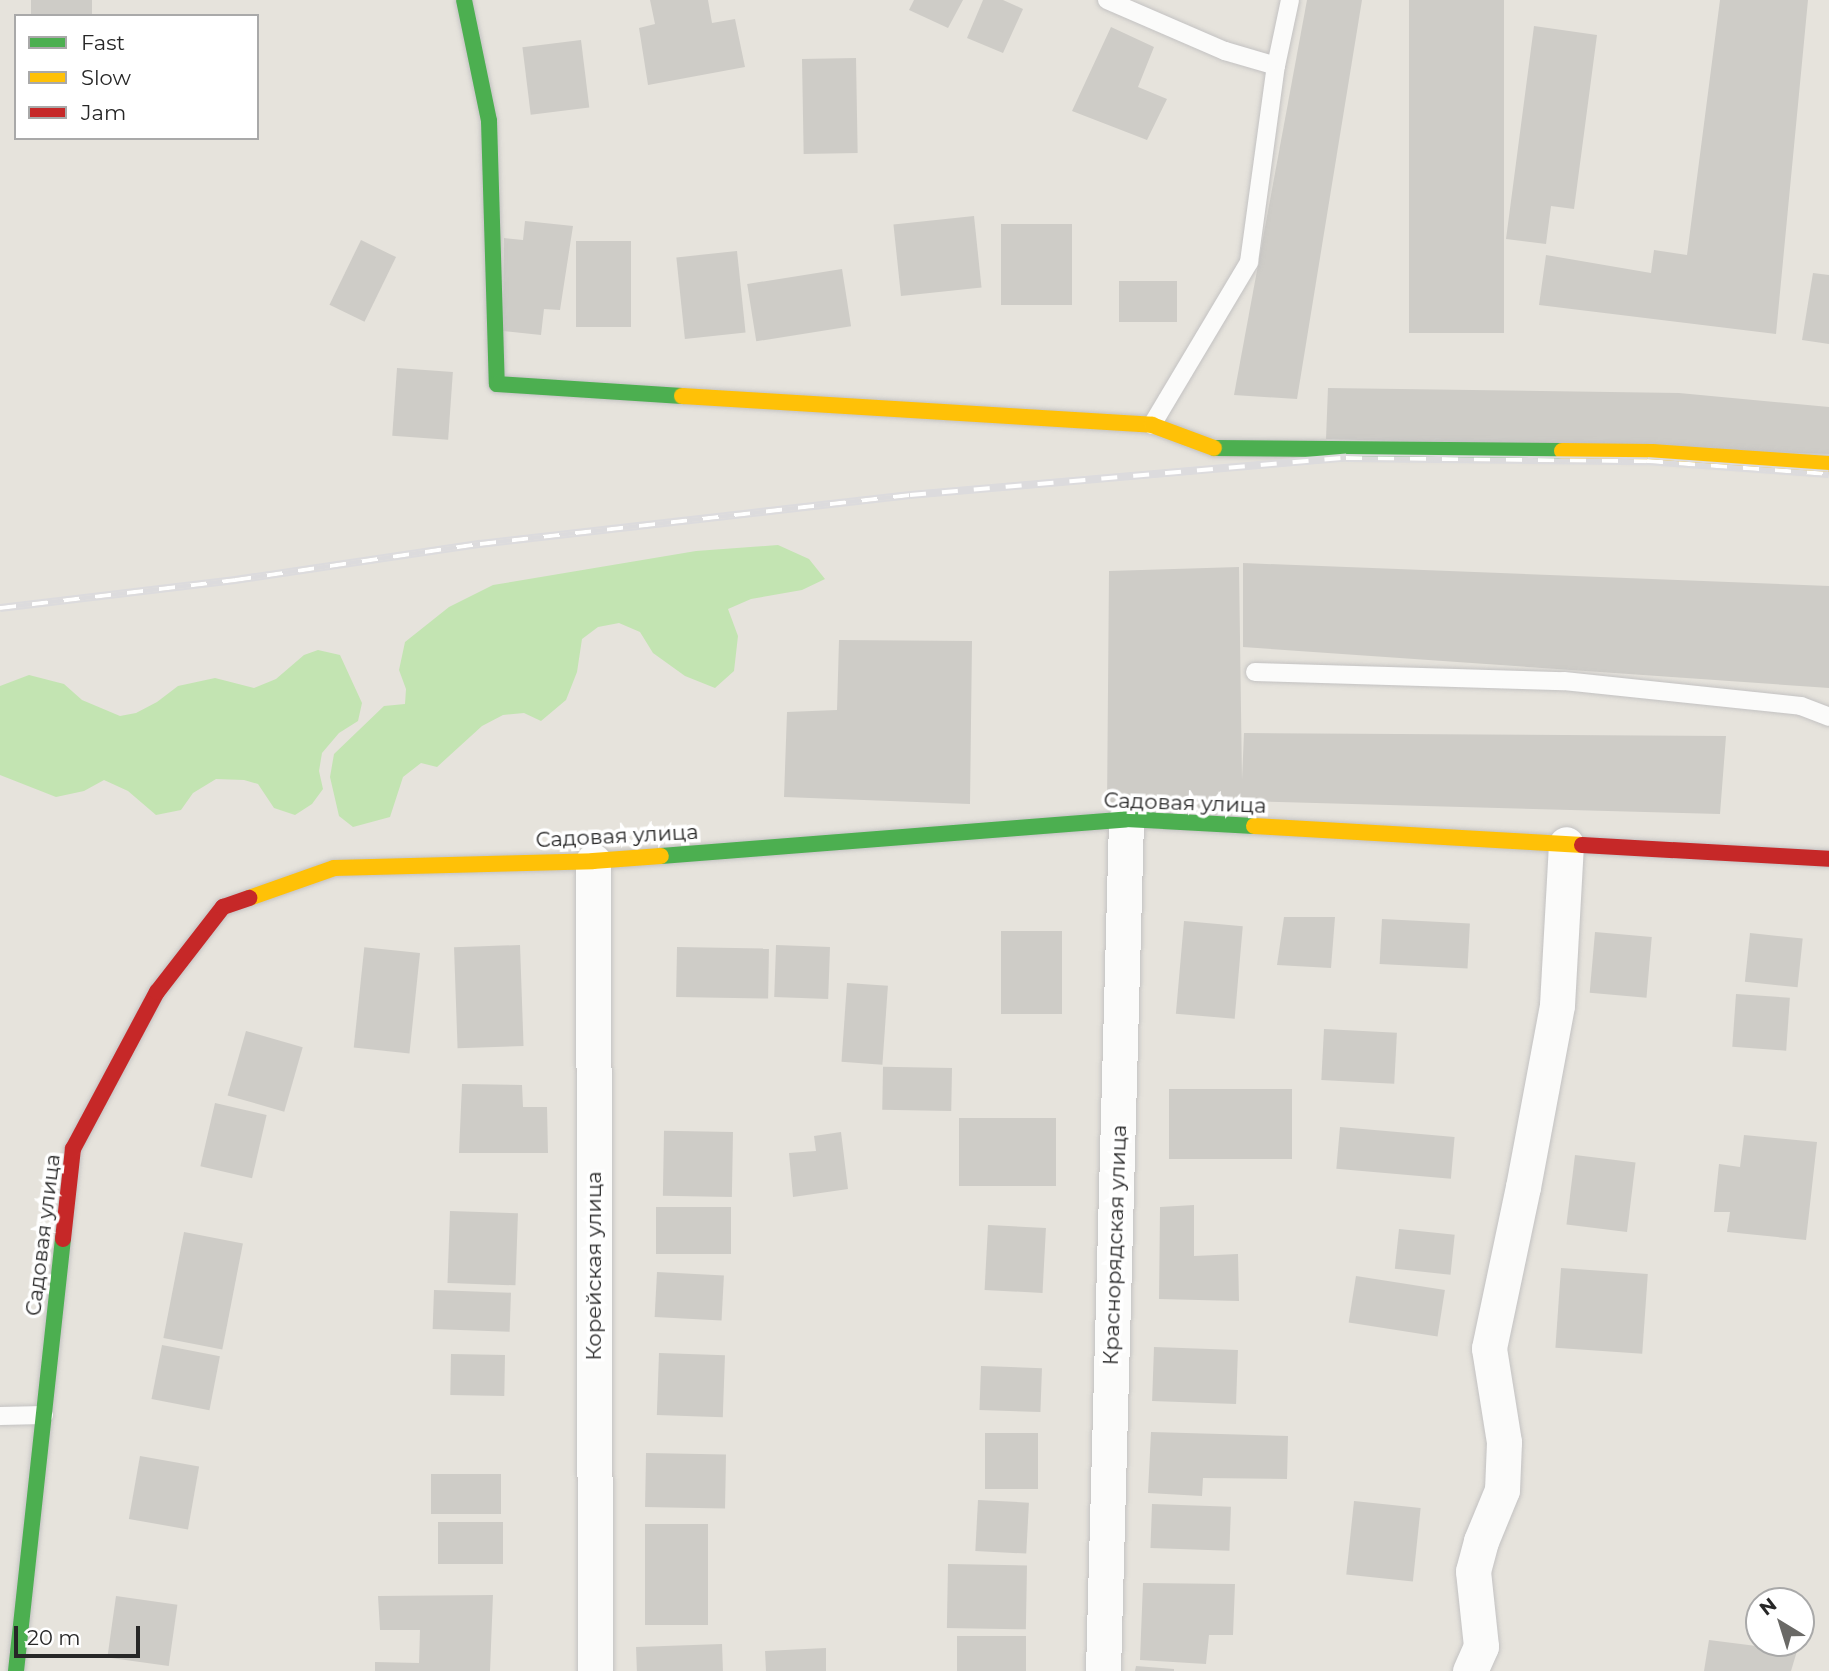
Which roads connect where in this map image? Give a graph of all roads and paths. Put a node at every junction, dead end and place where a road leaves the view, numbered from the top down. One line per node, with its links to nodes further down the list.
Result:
1 (464, 0): 5 (street)
2 (1107, 0): 4 (lane)
3 (1290, 0): 4 (lane)
4 (1276, 66): 5 (lane)
5 (1152, 425): 6 (street)
6 (1829, 464)
7 (1255, 671): 8 (lane)
8 (1829, 717)
9 (1126, 819): 10 (street, Садовая улица); 12 (street, Садовая улица); 17 (street, Краснорядская улица)
10 (1566, 844): 11 (street, Садовая улица); 18 (street)
11 (1829, 859)
12 (593, 861): 13 (street, Садовая улица); 16 (street, Корейская улица)
13 (44, 1415): 14 (lane); 15 (street, Садовая улица)
14 (0, 1416)
15 (16, 1671)
16 (595, 1671)
17 (1103, 1671)
18 (1470, 1671)

